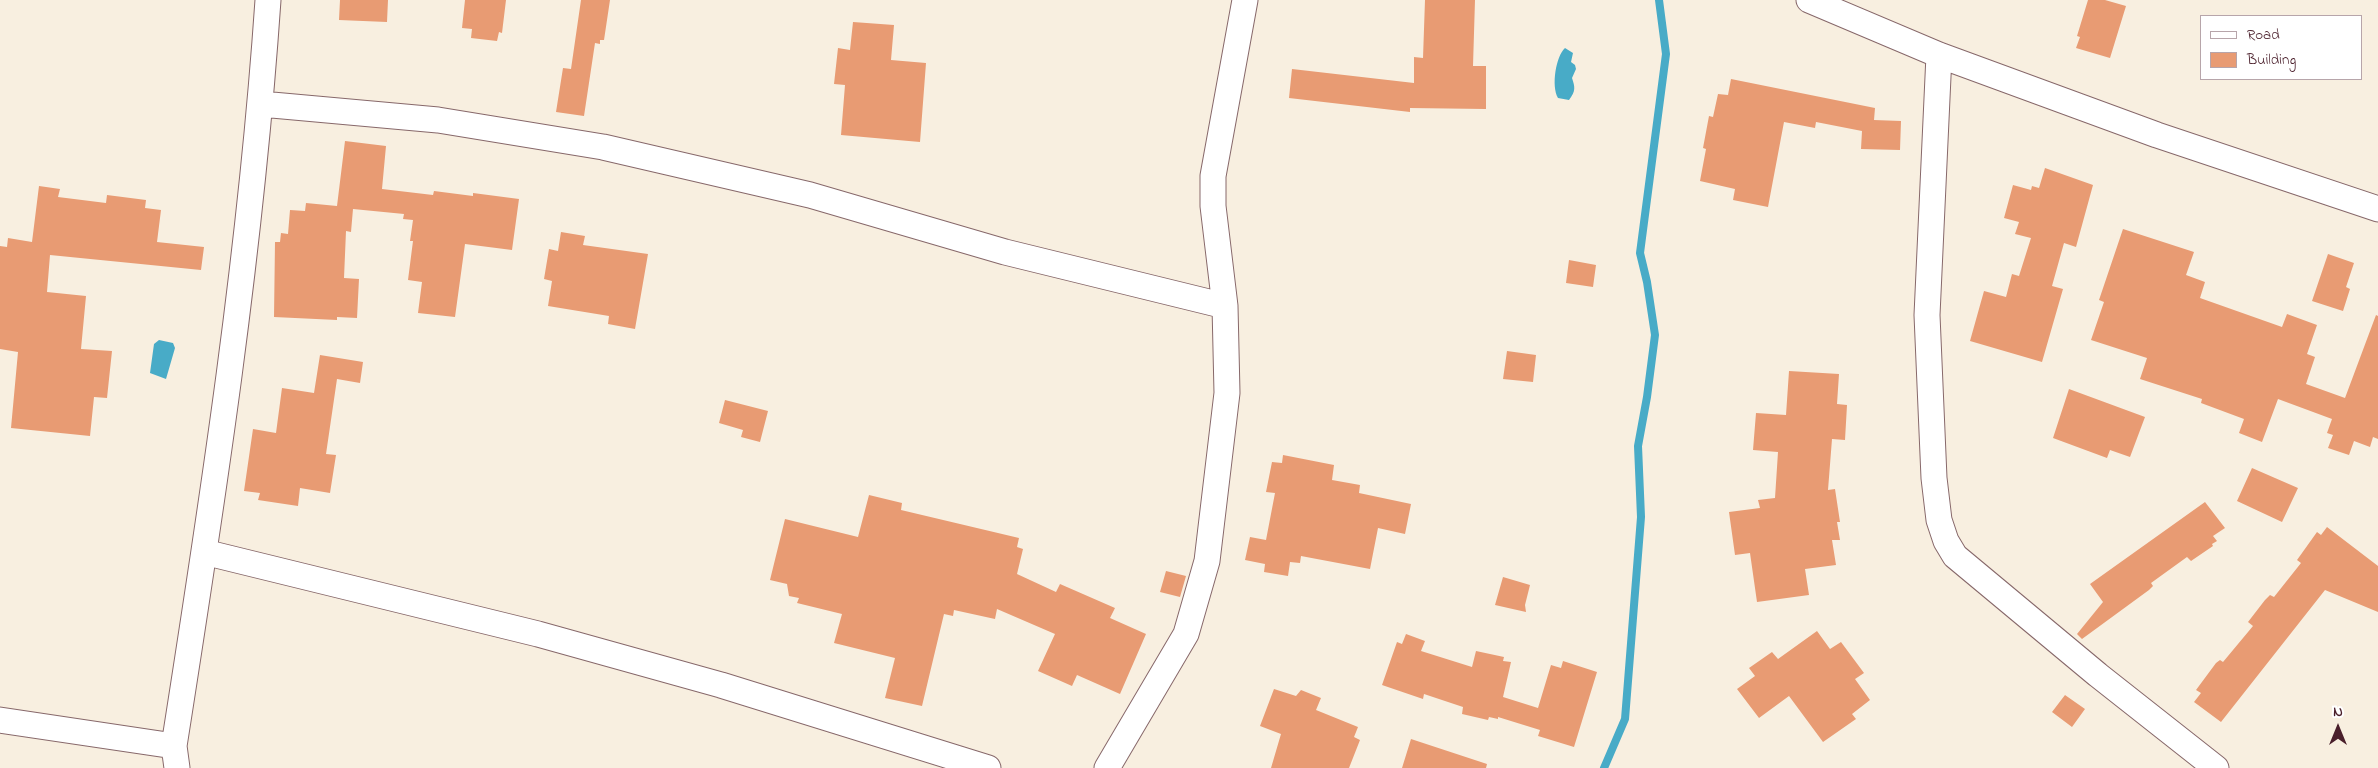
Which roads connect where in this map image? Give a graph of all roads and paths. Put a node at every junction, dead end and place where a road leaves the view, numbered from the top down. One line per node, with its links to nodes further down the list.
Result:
1 (268, 0): 5 (street)
2 (1245, 0): 7 (street)
3 (1809, 0): 4 (street)
4 (1938, 55): 6 (street); 13 (street)
5 (261, 104): 7 (street); 8 (street)
6 (2378, 209)
7 (1225, 306): 12 (street)
8 (204, 552): 10 (street); 11 (street)
9 (0, 720): 10 (street)
10 (176, 757)
11 (988, 768)
12 (1107, 768)
13 (2216, 768)

